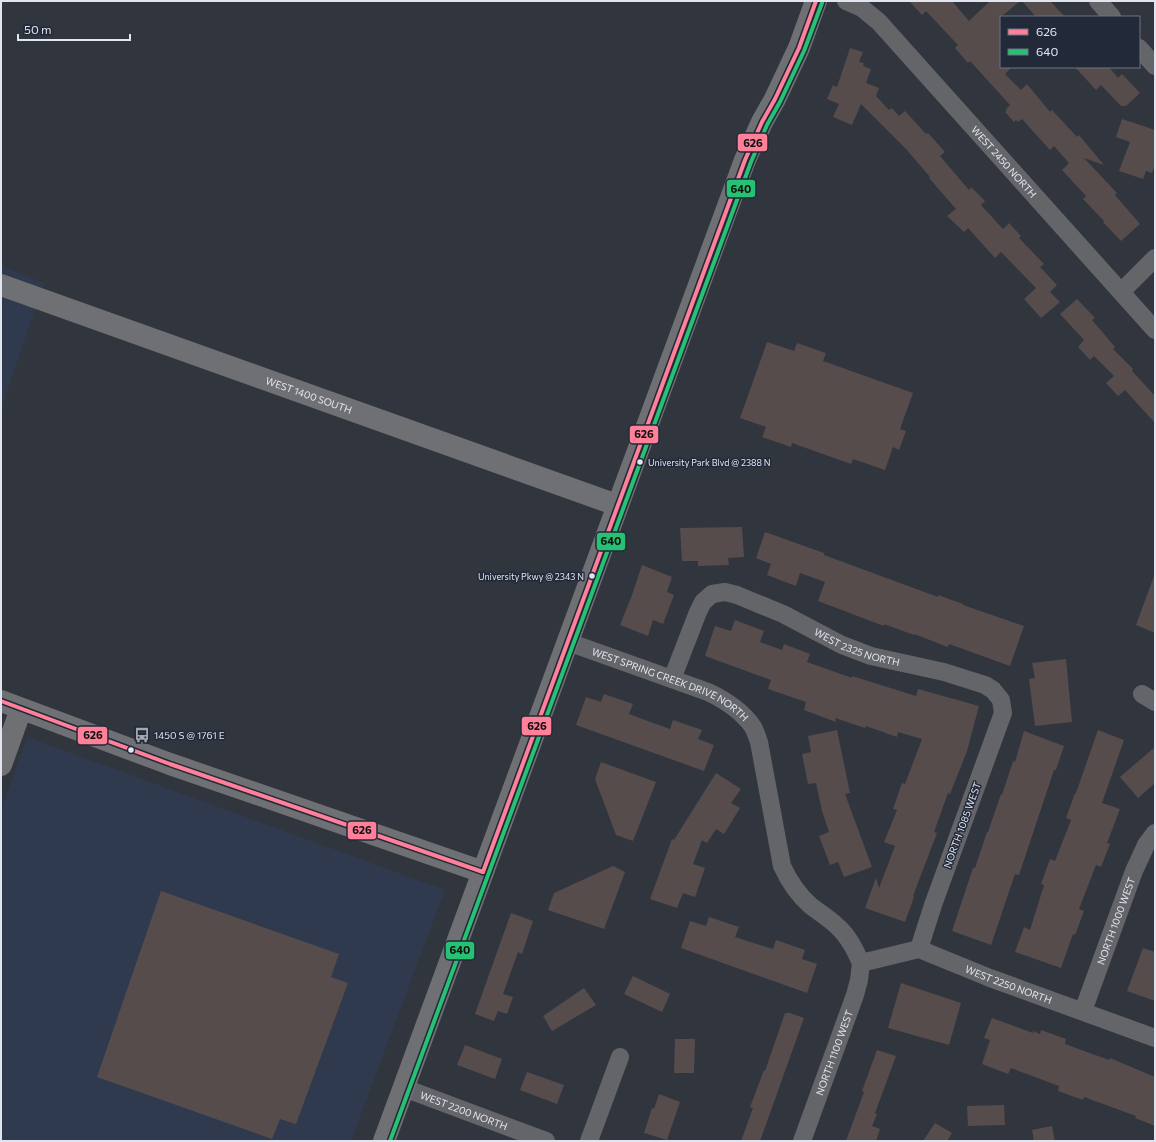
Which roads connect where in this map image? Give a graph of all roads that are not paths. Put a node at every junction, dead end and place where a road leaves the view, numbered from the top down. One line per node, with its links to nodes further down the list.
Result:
1 (816, 1): 11 (street)
2 (846, 1): 9 (street, WEST 2450 NORTH)
3 (1098, 1): 4 (street)
4 (1111, 16)
5 (1140, 49): 6 (street)
6 (1155, 66)
7 (1155, 258): 9 (street)
8 (1, 285): 11 (street, WEST 1400 SOUTH)
9 (1121, 292): 10 (street, WEST 2450 NORTH)
10 (1155, 330)
11 (617, 505): 12 (street)
12 (568, 642): 13 (street, WEST SPRING CREEK DRIVE NORTH); 19 (street)
13 (672, 679): 14 (street, WEST 2325 NORTH); 21 (street, WEST SPRING CREEK DRIVE NORTH)
14 (1001, 700): 20 (street, NORTH 1085 WEST)
15 (1, 702): 16 (street)
16 (21, 709): 17 (street); 19 (street)
17 (1, 765)
18 (1155, 833): 22 (street, NORTH 1000 WEST)
19 (483, 872): 25 (street)
20 (919, 949): 21 (street); 22 (street, WEST 2250 NORTH)
21 (861, 963): 29 (street, NORTH 1100 WEST)
22 (1083, 1012): 23 (street, WEST 2250 NORTH)
23 (1155, 1038)
24 (620, 1057): 28 (street)
25 (404, 1088): 26 (street); 27 (street, WEST 2200 NORTH)
26 (384, 1141)
27 (546, 1141)
28 (589, 1141)
29 (802, 1141)

